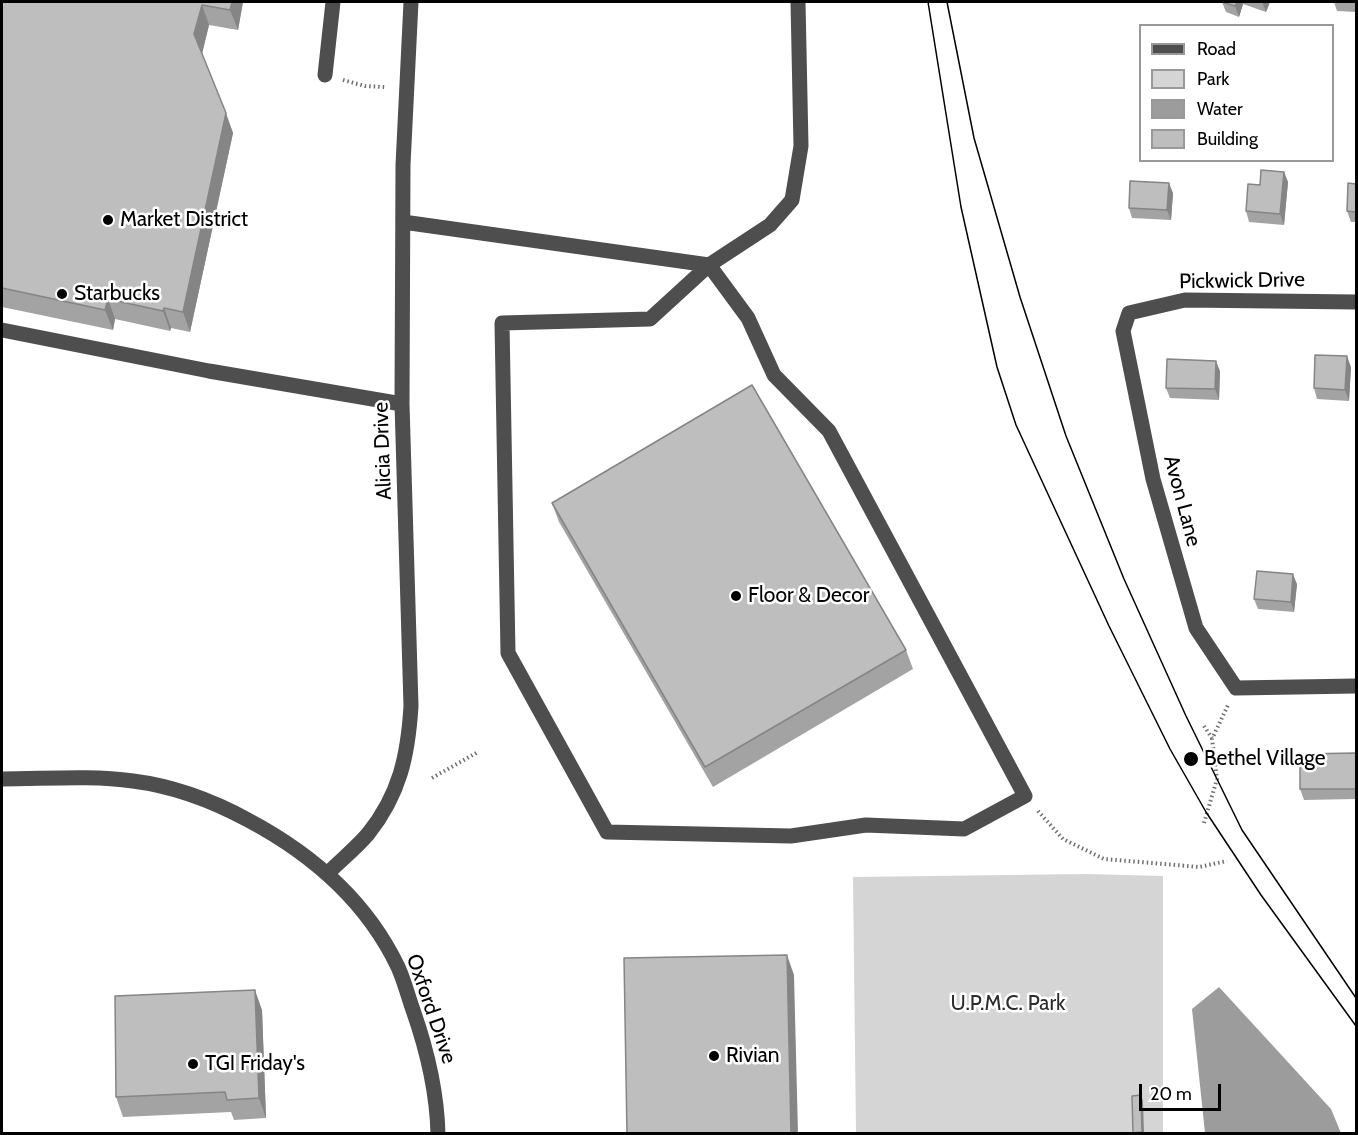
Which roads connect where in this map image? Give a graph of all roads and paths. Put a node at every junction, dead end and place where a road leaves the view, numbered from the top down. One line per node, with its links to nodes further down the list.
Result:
1 (333, 2): 4 (street)
2 (411, 2): 7 (street, Alicia Drive)
3 (798, 2): 8 (street)
4 (325, 75)
5 (365, 86): 6 (path)
6 (386, 87)
7 (403, 222): 8 (street); 12 (street, Alicia Drive)
8 (709, 265): 20 (street); 20 (street)
9 (1356, 302): 10 (street, Pickwick Drive)
10 (1129, 313): 14 (street, Avon Lane)
11 (2, 330): 12 (street)
12 (402, 404): 23 (street, Alicia Drive)
13 (1356, 686): 14 (street)
14 (1236, 688): 16 (path)
15 (1204, 726): 16 (path)
16 (1212, 739): 21 (path)
17 (478, 752): 18 (path)
18 (432, 778)
19 (2, 779): 23 (street, Oxford Drive)
20 (1025, 796): 22 (path)
21 (1204, 823)
22 (1227, 861)
23 (328, 873): 24 (street, Oxford Drive)
24 (438, 1134)

